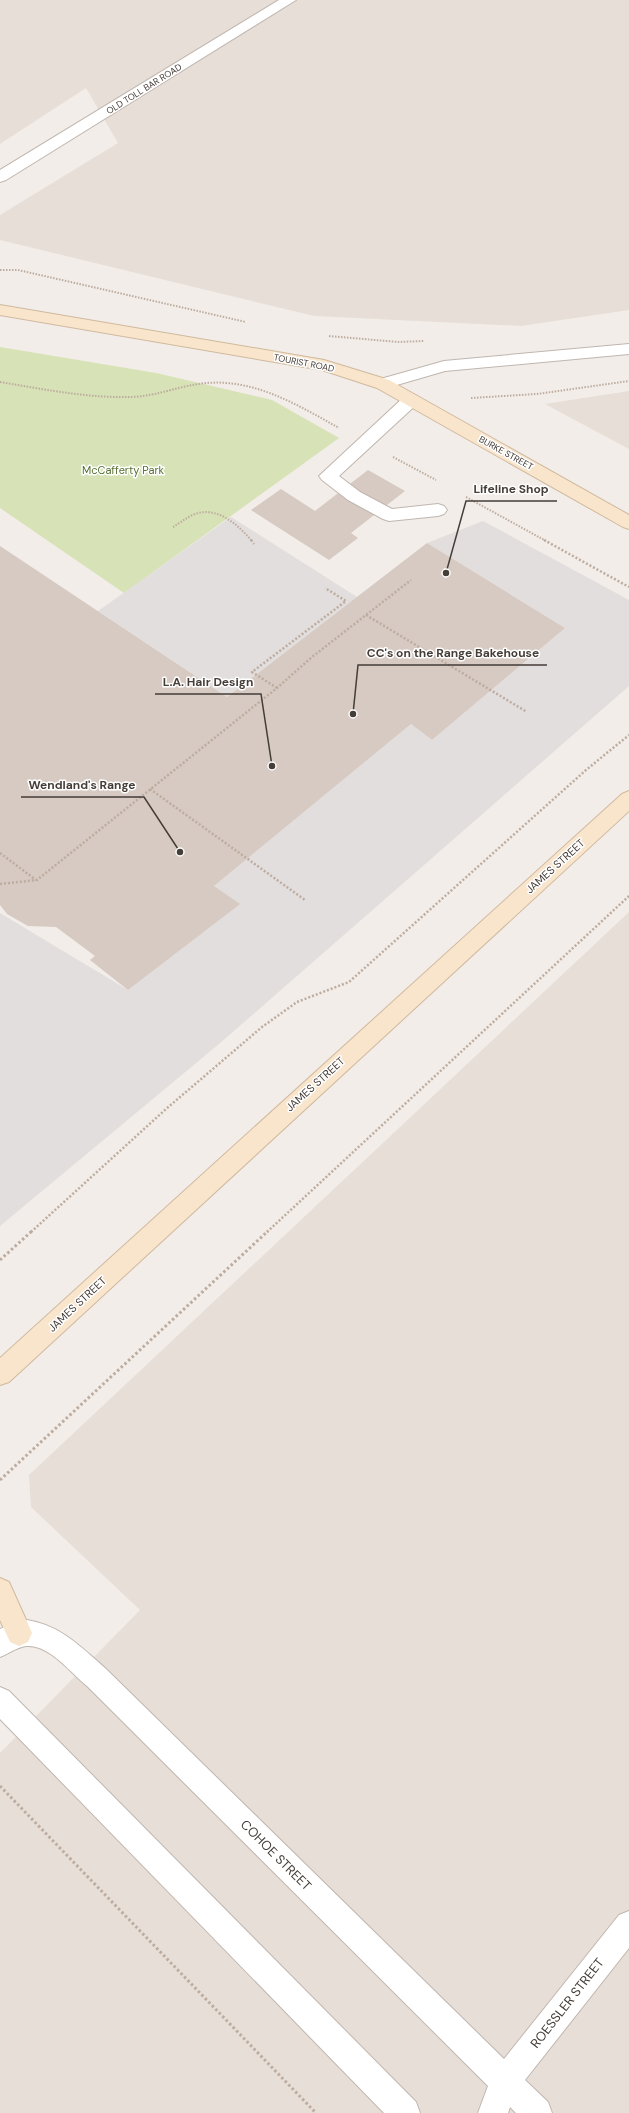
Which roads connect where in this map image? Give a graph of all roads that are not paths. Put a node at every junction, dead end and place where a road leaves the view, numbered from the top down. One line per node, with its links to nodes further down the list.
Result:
1 (288, 0): 2 (street, OLD TOLL BAR ROAD)
2 (0, 177)
3 (0, 310): 5 (street, TOURIST ROAD)
4 (629, 349): 5 (street)
5 (383, 384): 6 (street, BURKE STREET)
6 (411, 400): 7 (street); 8 (street, BURKE STREET)
7 (438, 510)
8 (629, 523)
9 (629, 799): 10 (street, JAMES STREET)
10 (1, 1376)
11 (0, 1591): 12 (street)
12 (9, 1639): 15 (street, COHOE STREET)
13 (0, 1700): 16 (street)
14 (629, 1925): 15 (street, ROESSLER STREET)
15 (505, 2081): 17 (street, ROESSLER STREET); 18 (street, COHOE STREET)
16 (405, 2113)
17 (493, 2113)
18 (537, 2113)

